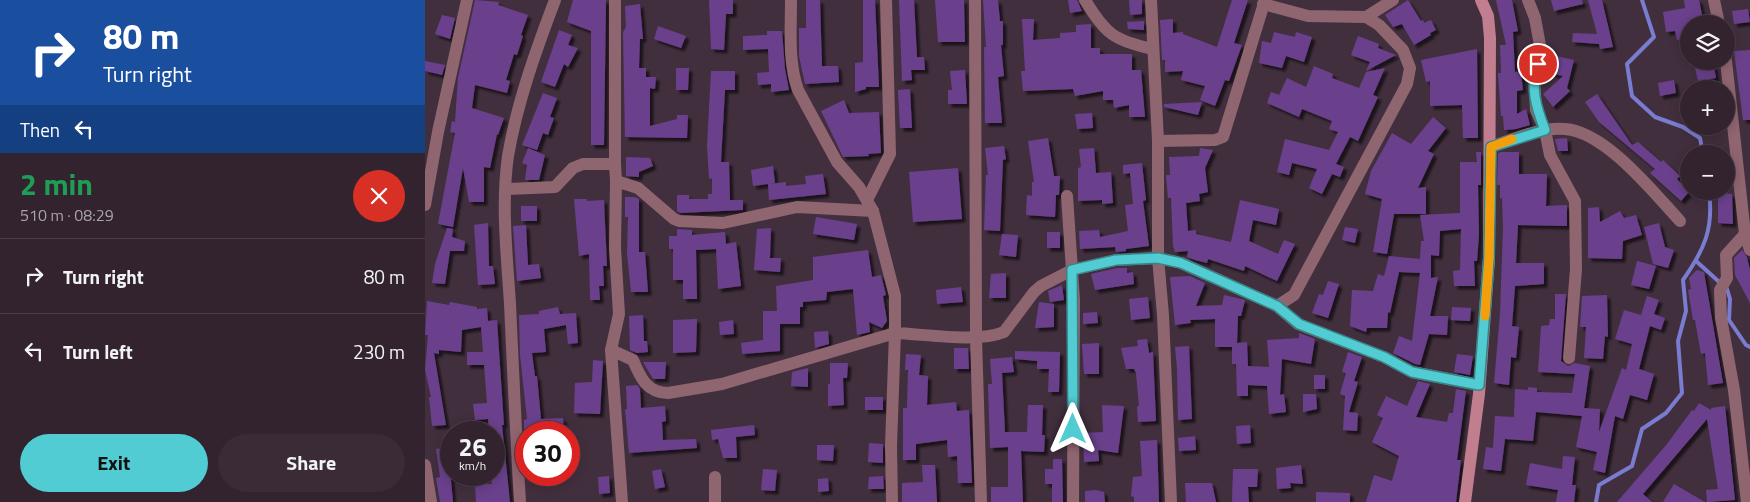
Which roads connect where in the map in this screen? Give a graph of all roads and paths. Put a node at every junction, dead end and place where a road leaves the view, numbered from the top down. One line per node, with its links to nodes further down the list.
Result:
1 (467, 0): 26 (street)
2 (555, 0): 23 (street)
3 (615, 0): 21 (street)
4 (791, 0): 25 (street)
5 (886, 0): 25 (street)
6 (975, 0): 35 (street)
7 (1085, 0): 16 (street)
8 (1151, 0): 16 (street)
9 (1393, 0): 15 (street)
10 (1481, 0): 20 (street)
11 (1528, 0): 18 (street)
12 (1714, 0): 14 (street)
13 (1264, 2): 15 (street); 19 (street)
14 (1717, 15)
15 (1366, 17): 33 (street)
16 (1153, 49): 19 (street)
17 (1727, 70): 29 (street)
18 (1545, 130): 20 (street); 28 (street); 37 (street)
19 (1158, 141): 31 (street)
20 (1491, 147): 38 (street)
21 (615, 164): 22 (street); 23 (street)
22 (616, 181): 27 (street); 36 (street)
23 (506, 189): 42 (street)
24 (1067, 196): 32 (street)
25 (868, 198): 27 (street)
26 (425, 205)
27 (873, 211): 34 (street)
28 (1680, 221)
29 (1745, 234): 30 (street); 50 (street)
30 (1750, 250)
31 (1158, 258): 32 (street); 33 (street); 48 (street)
32 (1072, 270): 35 (street); 47 (street)
33 (1277, 306): 38 (street)
34 (895, 333): 35 (street); 36 (street); 45 (street)
35 (976, 338): 46 (street)
36 (611, 350): 43 (street)
37 (1569, 358)
38 (1479, 385): 49 (street)
39 (425, 465): 41 (street)
40 (715, 477): 44 (street)
41 (431, 502)
42 (519, 502)
43 (622, 502)
44 (715, 502)
45 (892, 502)
46 (981, 502)
47 (1073, 502)
48 (1171, 502)
49 (1465, 502)
50 (1747, 502)

